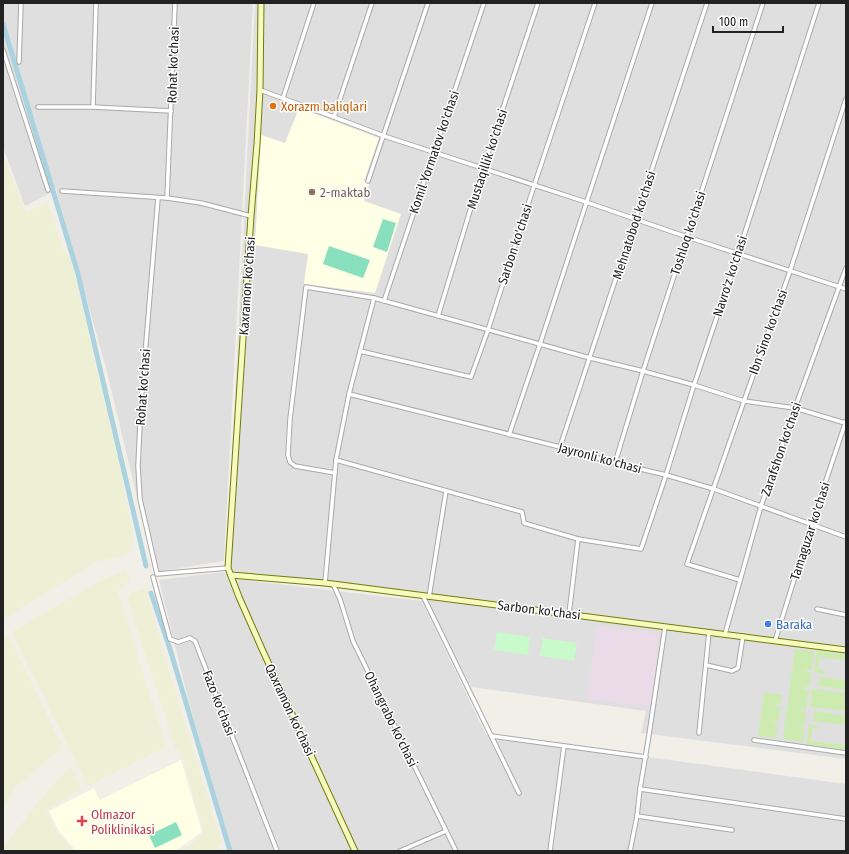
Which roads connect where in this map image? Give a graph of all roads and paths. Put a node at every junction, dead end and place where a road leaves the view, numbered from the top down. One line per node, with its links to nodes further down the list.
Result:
1 (20, 3): 16 (street)
2 (96, 3): 21 (street)
3 (175, 3): 22 (street, Rohat ko'chasi)
4 (261, 3): 17 (street, Kaxramon ko'chasi)
5 (314, 3): 18 (street)
6 (372, 3): 23 (street)
7 (428, 3): 24 (street)
8 (484, 3): 25 (street, Komil Yormatov ko'chasi)
9 (538, 3): 26 (street, Mustaqillik ko'chasi)
10 (595, 3): 28 (street, Sarbon ko'chasi)
11 (652, 3): 33 (street)
12 (707, 3): 35 (street, Mehnatobod ko'chasi)
13 (763, 3): 36 (street, Toshloq ko'chasi)
14 (819, 3): 37 (street, Navro'z ko'chasi)
15 (3, 50): 29 (street)
16 (19, 62)
17 (260, 90): 18 (street); 34 (street, Kaxramon ko'chasi)
18 (283, 98): 23 (street)
19 (846, 99): 39 (street, Ibn Sino ko'chasi)
20 (38, 106): 21 (street)
21 (92, 108): 22 (street)
22 (171, 111): 32 (street, Rohat ko'chasi)
23 (334, 117): 24 (street)
24 (384, 136): 25 (street); 27 (street)
25 (434, 152): 26 (street); 43 (street, Komil Yormatov ko'chasi)
26 (483, 168): 28 (street); 44 (street, Mustaqillik ko'chasi)
27 (368, 181)
28 (534, 186): 33 (street); 45 (street, Sarbon ko'chasi)
29 (48, 190)
30 (62, 191): 31 (street)
31 (158, 198): 32 (street); 67 (street, Rohat ko'chasi)
32 (166, 198): 34 (street)
33 (586, 202): 35 (street); 46 (street)
34 (251, 216): 67 (street, Kaxramon ko'chasi)
35 (635, 219): 36 (street); 48 (street, Mehnatobod ko'chasi)
36 (686, 237): 37 (street); 49 (street, Toshloq ko'chasi)
37 (738, 254): 39 (street); 50 (street, Navro'z ko'chasi)
38 (846, 268): 40 (street, Zarafshon ko'chasi)
39 (790, 271): 40 (street); 52 (street, Ibn Sino ko'chasi)
40 (840, 287): 41 (street); 53 (street, Zarafshon ko'chasi)
41 (846, 289)
42 (374, 298): 43 (street); 47 (street); 59 (street)
43 (384, 301): 44 (street)
44 (438, 316): 45 (street)
45 (488, 330): 46 (street); 47 (street, Sarbon ko'chasi)
46 (540, 344): 48 (street); 55 (street)
47 (360, 351): 51 (street)
48 (590, 358): 49 (street); 56 (street, Mehnatobod ko'chasi)
49 (643, 371): 50 (street); 58 (street, Toshloq ko'chasi)
50 (694, 385): 52 (street); 60 (street, Navro'z ko'chasi)
51 (349, 394): 55 (street, Jayronli ko'chasi); 57 (street)
52 (744, 401): 53 (street); 61 (street, Ibn Sino ko'chasi)
53 (795, 408): 54 (street); 63 (street, Zarafshon ko'chasi)
54 (846, 422): 64 (street, Tamaguzar ko'chasi)
55 (509, 435): 56 (street, Jayronli ko'chasi)
56 (560, 447): 58 (street, Jayronli ko'chasi)
57 (336, 460): 59 (street); 62 (street)
58 (615, 463): 60 (street, Jayronli ko'chasi)
59 (335, 473): 71 (street)
60 (666, 475): 61 (street, Jayronli ko'chasi); 66 (street, Navro'z ko'chasi)
61 (714, 489): 63 (street, Jayronli ko'chasi); 70 (street, Ibn Sino ko'chasi)
62 (446, 491): 66 (street); 74 (street)
63 (761, 506): 64 (street, Jayronli ko'chasi); 70 (street, Zarafshon ko'chasi)
64 (811, 525): 65 (street, Jayronli ko'chasi); 82 (street, Tamaguzar ko'chasi)
65 (846, 537)
66 (578, 539): 76 (street)
67 (228, 568): 68 (street, Qaxramon ko'chasi)
68 (231, 575): 71 (street, Sarbon ko'chasi); 98 (street, Qaxramon ko'chasi)
69 (153, 577): 97 (street, Fazo ko'chasi)
70 (740, 580): 80 (street, Zarafshon ko'chasi)
71 (326, 583): 72 (street, Sarbon ko'chasi)
72 (333, 584): 73 (street, Sarbon ko'chasi); 96 (street, Ohangrabo ko'chasi)
73 (423, 596): 74 (street, Sarbon ko'chasi); 86 (street)
74 (429, 597): 76 (street, Sarbon ko'chasi)
75 (817, 609): 77 (street)
76 (569, 614): 78 (street, Sarbon ko'chasi)
77 (846, 615)
78 (665, 627): 79 (street, Sarbon ko'chasi); 90 (street)
79 (709, 632): 80 (street, Sarbon ko'chasi); 84 (street)
80 (725, 634): 81 (street, Sarbon ko'chasi)
81 (743, 636): 82 (street, Sarbon ko'chasi); 84 (street)
82 (775, 641): 83 (street, Sarbon ko'chasi)
83 (846, 650)
84 (706, 665): 85 (street)
85 (699, 733)
86 (492, 736): 88 (street); 92 (street)
87 (754, 740): 89 (street)
88 (564, 746): 90 (street); 101 (street)
89 (846, 753)
90 (646, 757): 91 (street)
91 (640, 789): 93 (street); 94 (street)
92 (519, 792)
93 (637, 816): 95 (street); 102 (street)
94 (846, 819)
95 (732, 830)
96 (446, 832): 99 (street); 100 (street, Ohangrabo ko'chasi)
97 (277, 851)
98 (355, 851)
99 (400, 851)
100 (456, 851)
101 (550, 851)
102 (630, 851)

